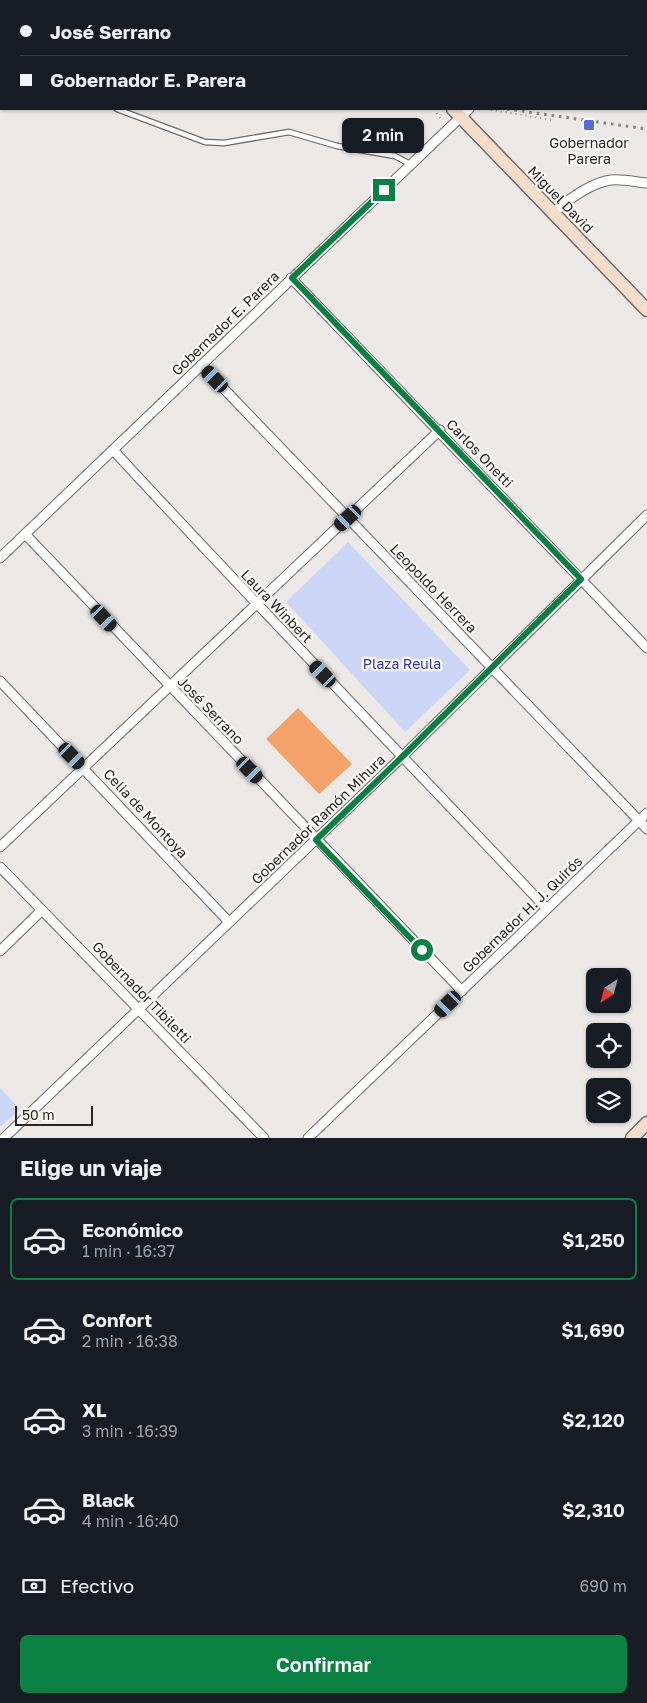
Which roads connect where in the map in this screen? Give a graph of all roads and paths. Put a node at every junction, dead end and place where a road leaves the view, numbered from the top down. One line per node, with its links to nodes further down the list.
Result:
1 (120, 110): 5 (lane)
2 (492, 110): 4 (path)
3 (461, 111): 5 (street, Gobernador E. Parera); 7 (street, Miguel David)
4 (552, 120)
5 (410, 164): 8 (street, Gobernador E. Parera)
6 (647, 183): 7 (street)
7 (553, 212): 9 (street, Miguel David)
8 (292, 278): 10 (street, Gobernador E. Parera); 11 (street, Carlos Onetti)
9 (647, 310)
10 (201, 365): 12 (street, Gobernador E. Parera); 14 (street, Leopoldo Herrera)
11 (440, 430): 14 (street); 17 (street, Carlos Onetti)
12 (113, 450): 15 (street, Gobernador E. Parera); 18 (street, Laura Winbert)
13 (647, 515): 17 (street, Gobernador Ramón Mihura)
14 (348, 518): 18 (street); 20 (street, Leopoldo Herrera)
15 (25, 534): 16 (street, Gobernador E. Parera); 22 (street, José Serrano)
16 (0, 558)
17 (581, 579): 19 (street, Carlos Onetti); 20 (street, Gobernador Ramón Mihura)
18 (257, 605): 22 (street); 23 (street, Laura Winbert)
19 (647, 648)
20 (491, 668): 23 (street, Gobernador Ramón Mihura); 26 (street, Leopoldo Herrera)
21 (0, 681): 24 (street, Celia de Montoya)
22 (170, 687): 24 (street); 28 (street, José Serrano)
23 (403, 756): 28 (street, Gobernador Ramón Mihura); 31 (street, Laura Winbert)
24 (84, 768): 29 (street); 33 (street, Celia de Montoya)
25 (647, 813): 26 (street, Gobernador H. J. Quirós)
26 (639, 821): 27 (street, Leopoldo Herrera); 31 (street, Gobernador H. J. Quirós)
27 (647, 829)
28 (316, 840): 33 (street, Gobernador Ramón Mihura); 35 (street, José Serrano)
29 (0, 847)
30 (0, 867): 32 (street, Gobernador Tibiletti)
31 (548, 909): 35 (street, Gobernador H. J. Quirós)
32 (42, 910): 34 (street); 36 (street, Gobernador Tibiletti)
33 (229, 922): 36 (street, Gobernador Ramón Mihura)
34 (0, 951)
35 (462, 991): 40 (street, Gobernador H. J. Quirós)
36 (139, 1008): 38 (street, Gobernador Ramón Mihura); 39 (street, Gobernador Tibiletti)
37 (647, 1123): 41 (street)
38 (4, 1138)
39 (264, 1138)
40 (308, 1138)
41 (632, 1138)

